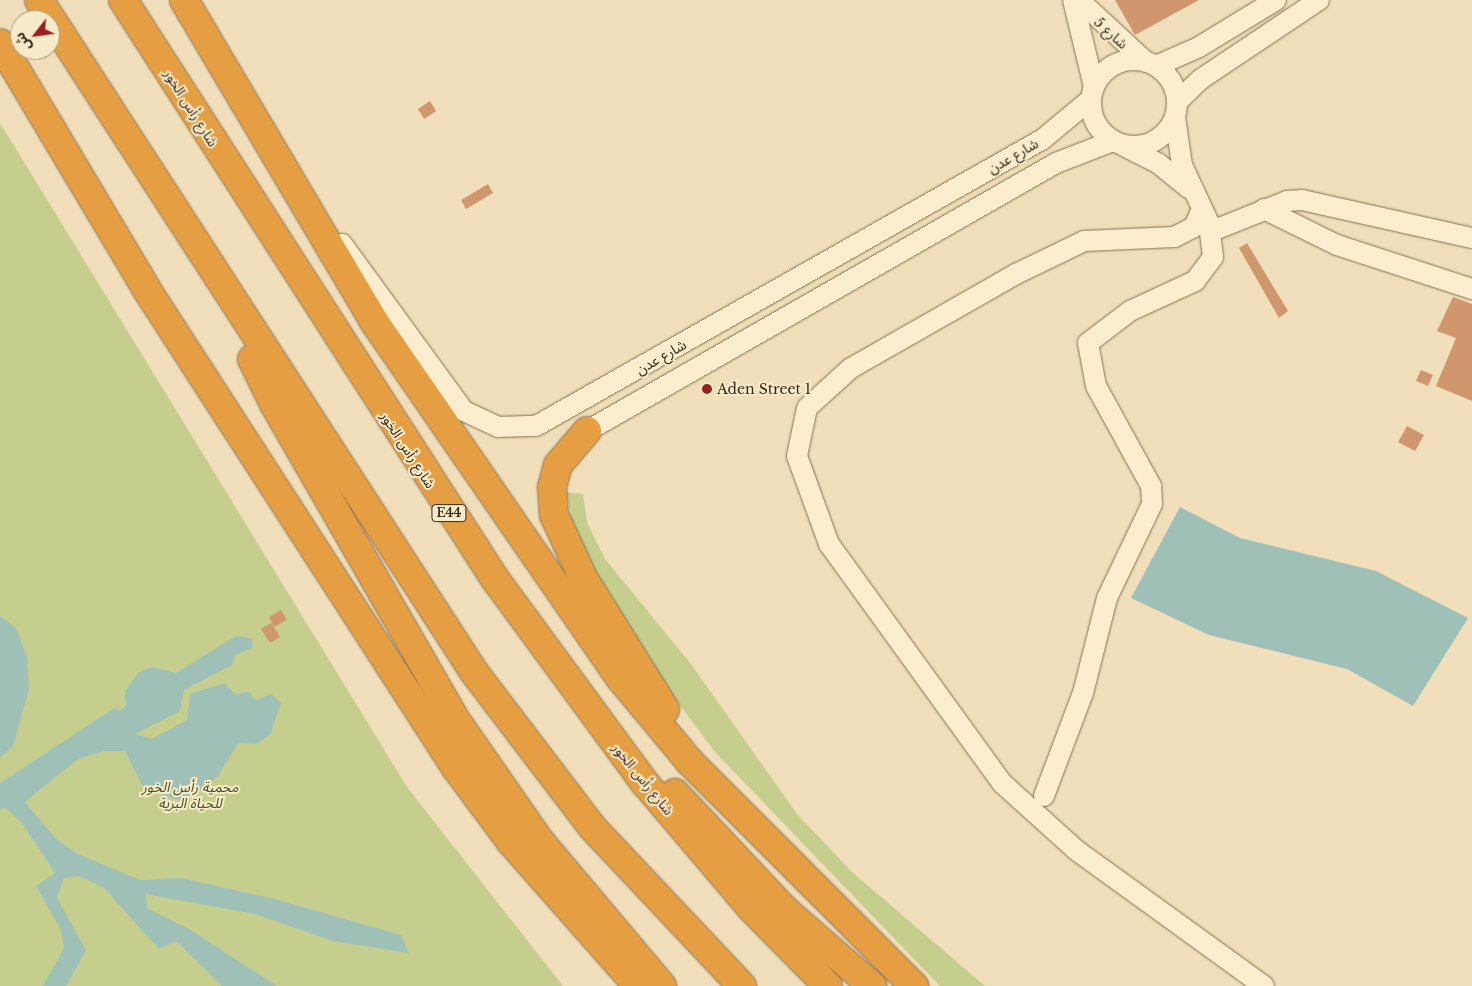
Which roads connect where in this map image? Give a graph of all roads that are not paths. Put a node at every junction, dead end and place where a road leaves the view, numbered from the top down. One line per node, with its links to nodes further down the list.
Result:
1 (39, 0): 22 (highway)
2 (123, 0): 11 (highway, شارع رأس الخور / E44)
3 (145, 0): 11 (highway)
4 (184, 0): 15 (highway)
5 (1073, 0): 12 (street, شارع 5)
6 (1079, 0): 10 (street, شارع 5)
7 (1276, 0): 10 (street)
8 (1319, 0): 13 (street)
9 (0, 43): 27 (highway)
10 (1151, 64): 12 (street); 13 (street)
11 (168, 69): 24 (highway, شارع رأس الخور / E44)
12 (1092, 93): 14 (street); 15 (street, شارع عدن)
13 (1176, 109): 14 (street); 16 (street)
14 (1118, 143): 16 (street); 23 (street, شارع عدن)
15 (294, 186): 26 (highway)
16 (1189, 188): 17 (street)
17 (1202, 209): 19 (street); 33 (street)
18 (1264, 209): 19 (street); 20 (street); 21 (street)
19 (1212, 231): 25 (street)
20 (1472, 238)
21 (1472, 289)
22 (238, 312): 28 (highway); 29 (highway)
23 (587, 431): 26 (highway)
24 (604, 729): 30 (highway, شارع رأس الخور / E44); 31 (highway)
25 (1044, 796)
26 (740, 811): 32 (highway)
27 (638, 986)
28 (662, 986)
29 (742, 986)
30 (828, 986)
31 (872, 986)
32 (914, 986)
33 (1264, 986)

